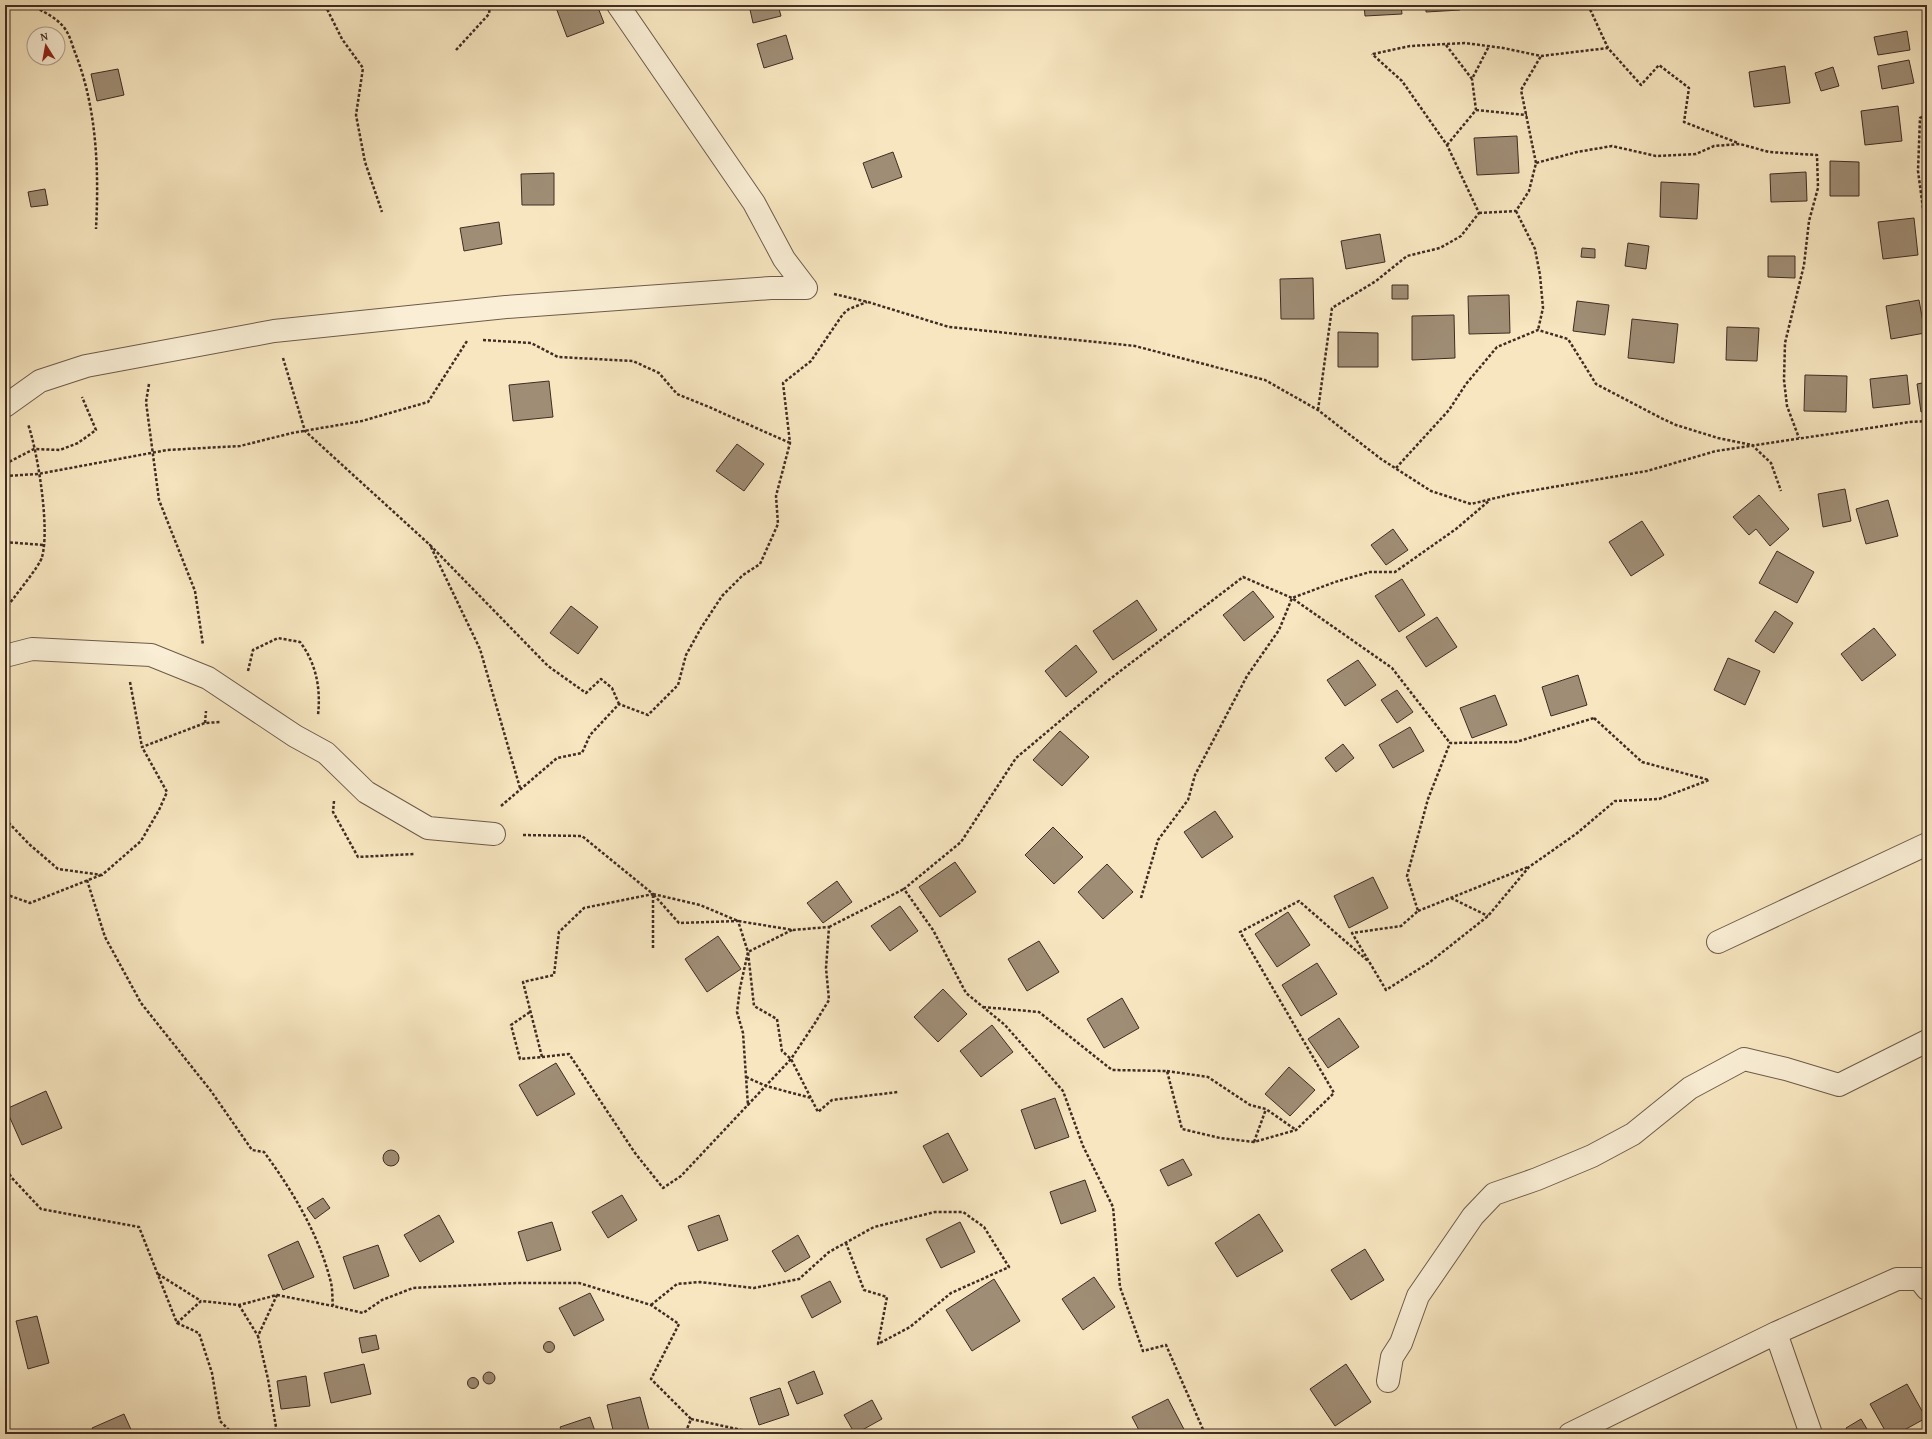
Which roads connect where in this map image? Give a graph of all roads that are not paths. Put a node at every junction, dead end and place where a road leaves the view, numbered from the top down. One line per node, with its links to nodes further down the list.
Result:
1 (618, 5): 2 (street)
2 (9, 403)
3 (5, 656): 4 (street)
4 (494, 834)
5 (1927, 844): 6 (street)
6 (1718, 942)
7 (1927, 1041): 10 (street)
8 (1927, 1289): 9 (street)
9 (1776, 1333): 11 (street); 12 (street)
10 (1388, 1381)
11 (1570, 1434)
12 (1811, 1434)

